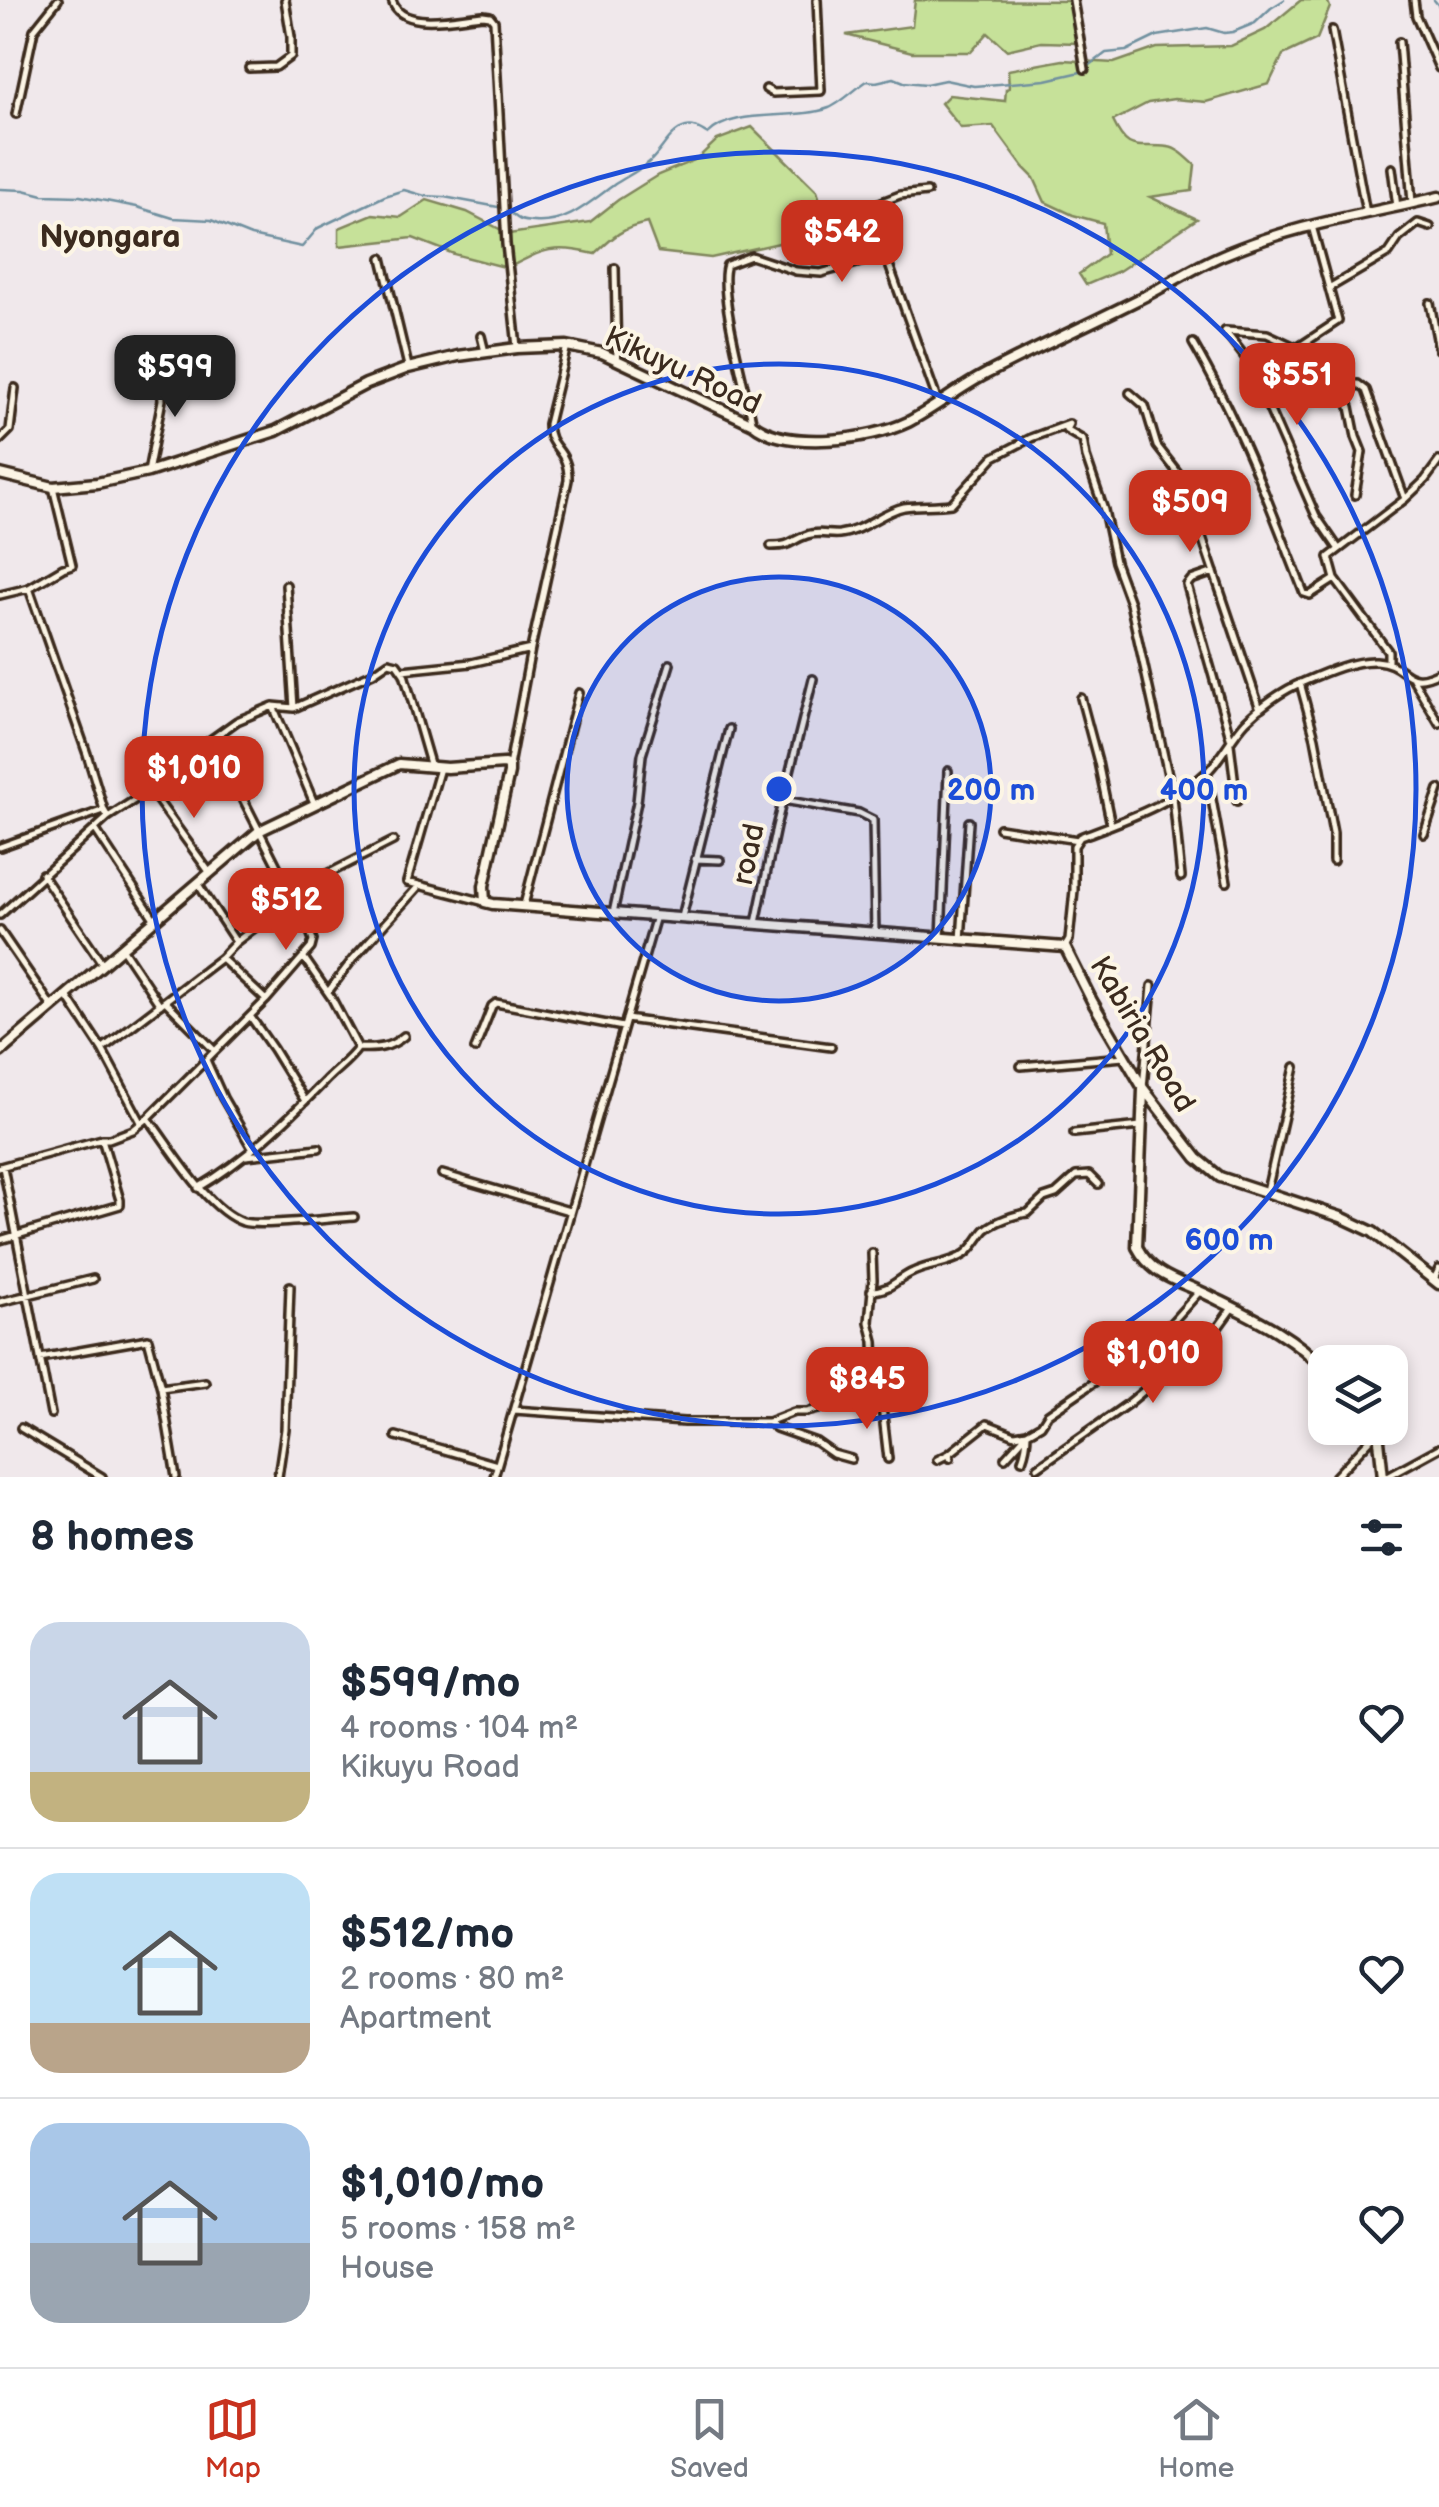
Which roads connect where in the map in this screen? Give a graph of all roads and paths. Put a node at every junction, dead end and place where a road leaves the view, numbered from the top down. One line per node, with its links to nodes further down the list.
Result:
1 (58, 0): 13 (street)
2 (285, 0): 9 (street)
3 (392, 0): 30 (street)
4 (817, 0): 12 (street)
5 (1073, 0): 11 (street)
6 (1414, 0): 10 (street)
7 (1332, 30): 19 (street)
8 (1399, 42): 17 (street)
9 (249, 68)
10 (1439, 68)
11 (1085, 69)
12 (766, 89)
13 (16, 114)
14 (1392, 168): 18 (street)
15 (927, 192): 22 (street)
16 (1439, 196): 17 (main road, Kikuyu Road)
17 (1412, 203): 18 (main road, Kikuyu Road)
18 (1397, 207): 19 (main road, Kikuyu Road)
19 (1366, 213): 20 (main road, Kikuyu Road)
20 (1312, 226): 25 (street); 40 (main road, Kikuyu Road)
21 (1430, 227): 25 (street)
22 (886, 255): 40 (street); 41 (street)
23 (382, 258): 36 (street)
24 (615, 268): 34 (street)
25 (1329, 288): 31 (street)
26 (1430, 303): 32 (street)
27 (481, 336): 33 (street)
28 (1193, 343): 52 (street)
29 (567, 346): 30 (main road, Kikuyu Road); 34 (main road, Kikuyu Road); 56 (street)
30 (517, 348): 33 (main road, Kikuyu Road)
31 (1297, 348): 37 (street); 50 (street)
32 (1439, 349)
33 (485, 352): 36 (main road, Kikuyu Road)
34 (617, 360): 41 (main road, Kikuyu Road)
35 (160, 366): 44 (street)
36 (408, 368): 44 (main road, Kikuyu Road)
37 (1342, 387): 47 (street); 48 (street)
38 (15, 388): 42 (street)
39 (1130, 393): 51 (street)
40 (939, 405): 41 (main road, Kikuyu Road)
41 (753, 424)
42 (0, 440)
43 (1439, 461): 48 (street)
44 (148, 472): 46 (main road, Kikuyu Road)
45 (0, 474): 46 (main road, Kikuyu Road)
46 (53, 487): 54 (street)
47 (1355, 495)
48 (1405, 500): 50 (street)
49 (771, 546): 79 (street)
50 (1338, 548): 52 (street)
51 (1214, 572): 68 (street); 72 (street)
52 (1335, 579): 58 (street)
53 (286, 584): 67 (street)
54 (29, 588): 55 (street); 83 (street)
55 (0, 595)
56 (531, 649): 59 (street); 73 (street)
57 (670, 664): 106 (street)
58 (1388, 664): 62 (street); 63 (street)
59 (402, 670): 67 (street); 74 (street)
60 (1439, 672): 62 (street)
61 (813, 678): 80 (street, road)
62 (1414, 679): 69 (street)
63 (1300, 683): 68 (street); 96 (street)
64 (579, 694): 105 (street)
65 (1081, 698): 86 (street)
66 (272, 706): 67 (street); 71 (street); 82 (street)
67 (294, 708)
68 (1260, 709): 72 (street)
69 (1439, 723)
70 (729, 729): 94 (street)
71 (209, 740): 78 (street); 89 (street)
72 (1231, 742): 76 (street); 81 (street)
73 (509, 766): 74 (main road); 104 (main road)
74 (436, 768): 82 (main road); 102 (street)
75 (948, 771): 114 (street)
76 (1206, 772): 79 (street); 100 (street)
77 (1439, 789): 90 (street)
78 (150, 790): 84 (street); 97 (street)
79 (1173, 796): 86 (street); 99 (street)
80 (783, 800): 111 (street, road); 113 (street)
81 (1238, 801)
82 (314, 803): 89 (main road)
83 (104, 810): 84 (street); 93 (street)
84 (108, 817): 88 (street)
85 (968, 822): 115 (street)
86 (1110, 825): 91 (street)
87 (999, 828): 91 (street)
88 (94, 829): 98 (street); 110 (street)
89 (259, 831): 97 (main road); 103 (street)
90 (1424, 834)
91 (1078, 840): 117 (street, Kabiria Road)
92 (393, 842): 103 (street)
93 (0, 847)
94 (696, 859): 95 (street); 109 (street)
95 (720, 860)
96 (1332, 861)
97 (210, 873): 101 (main road)
98 (42, 874): 107 (street); 121 (street)
99 (1181, 877)
100 (1227, 882)
101 (198, 884): 110 (main road); 116 (street)
102 (418, 887): 104 (street); 123 (street)
103 (291, 896): 116 (street); 120 (street)
104 (485, 902): 105 (main road)
105 (524, 905): 106 (main road)
106 (613, 912): 108 (main road)
107 (0, 915)
108 (656, 916): 109 (main road); 129 (street)
109 (682, 918): 111 (main road)
110 (155, 920): 118 (main road)
111 (756, 922): 113 (main road)
112 (0, 931): 127 (street)
113 (875, 934): 114 (main road)
114 (941, 938): 115 (main road)
115 (961, 940): 117 (main road)
116 (236, 942): 119 (street)
117 (1065, 946): 138 (main road, Kabiria Road)
118 (122, 948): 121 (main road); 126 (street)
119 (220, 958): 125 (street); 126 (street)
120 (304, 958): 123 (street); 125 (street)
121 (103, 964): 124 (main road)
122 (1152, 986): 142 (street)
123 (328, 992): 133 (street)
124 (66, 996): 127 (main road); 132 (street)
125 (266, 1000): 128 (street)
126 (163, 1003): 132 (street); 136 (street)
127 (52, 1007): 137 (main road)
128 (250, 1016): 136 (street); 143 (street)
129 (626, 1019): 130 (street); 134 (street)
130 (623, 1027): 135 (street); 156 (street)
131 (404, 1036): 133 (street)
132 (102, 1048): 144 (street)
133 (358, 1048): 143 (street)
134 (831, 1048)
135 (475, 1049)
136 (215, 1051): 139 (street)
137 (0, 1052)
138 (1124, 1057): 140 (street); 142 (main road, Kabiria Road)
139 (206, 1060): 144 (street); 148 (street)
140 (1020, 1066)
141 (1295, 1066): 155 (street)
142 (1143, 1088): 145 (main road); 155 (main road, Kabiria Road)
143 (306, 1102): 148 (street)
144 (145, 1120): 147 (street); 154 (street)
145 (1142, 1126): 146 (street); 166 (main road)
146 (1074, 1132)
147 (102, 1139): 151 (street); 158 (street)
148 (252, 1148): 150 (street)
149 (319, 1148): 150 (street)
150 (246, 1156): 154 (street)
151 (2, 1167): 158 (street)
152 (442, 1174): 156 (street)
153 (1098, 1184): 165 (street)
154 (198, 1188): 157 (street)
155 (1266, 1194): 163 (main road, Kabiria Road)
156 (570, 1211): 175 (street)
157 (354, 1217)
158 (17, 1236): 159 (street); 167 (street)
159 (0, 1240)
160 (872, 1253): 165 (street)
161 (1439, 1269): 163 (street)
162 (93, 1279): 167 (street)
163 (1437, 1282)
164 (290, 1286): 193 (street)
165 (871, 1292): 174 (street)
166 (1200, 1292): 169 (main road); 179 (street)
167 (29, 1296): 168 (street); 171 (street)
168 (0, 1302)
169 (1232, 1308): 170 (main road); 190 (street)
170 (1308, 1353)
171 (40, 1358): 173 (street); 176 (street)
172 (206, 1382): 173 (street)
173 (161, 1388): 192 (street)
174 (881, 1398): 177 (street); 186 (street)
175 (514, 1410): 177 (street); 189 (street)
176 (51, 1414)
177 (768, 1422): 185 (street)
178 (21, 1428): 191 (street)
179 (1027, 1434): 184 (street); 187 (street); 188 (street)
180 (396, 1436): 189 (street)
181 (1362, 1445): 195 (street)
182 (1379, 1445): 196 (main road)
183 (1439, 1448): 196 (street)
184 (1005, 1458)
185 (851, 1459)
186 (888, 1459)
187 (938, 1460)
188 (1022, 1460)
189 (497, 1466): 194 (street)
190 (1038, 1466)
191 (102, 1477)
192 (176, 1477)
193 (278, 1477)
194 (494, 1477)
195 (1335, 1477)
196 (1384, 1477)

